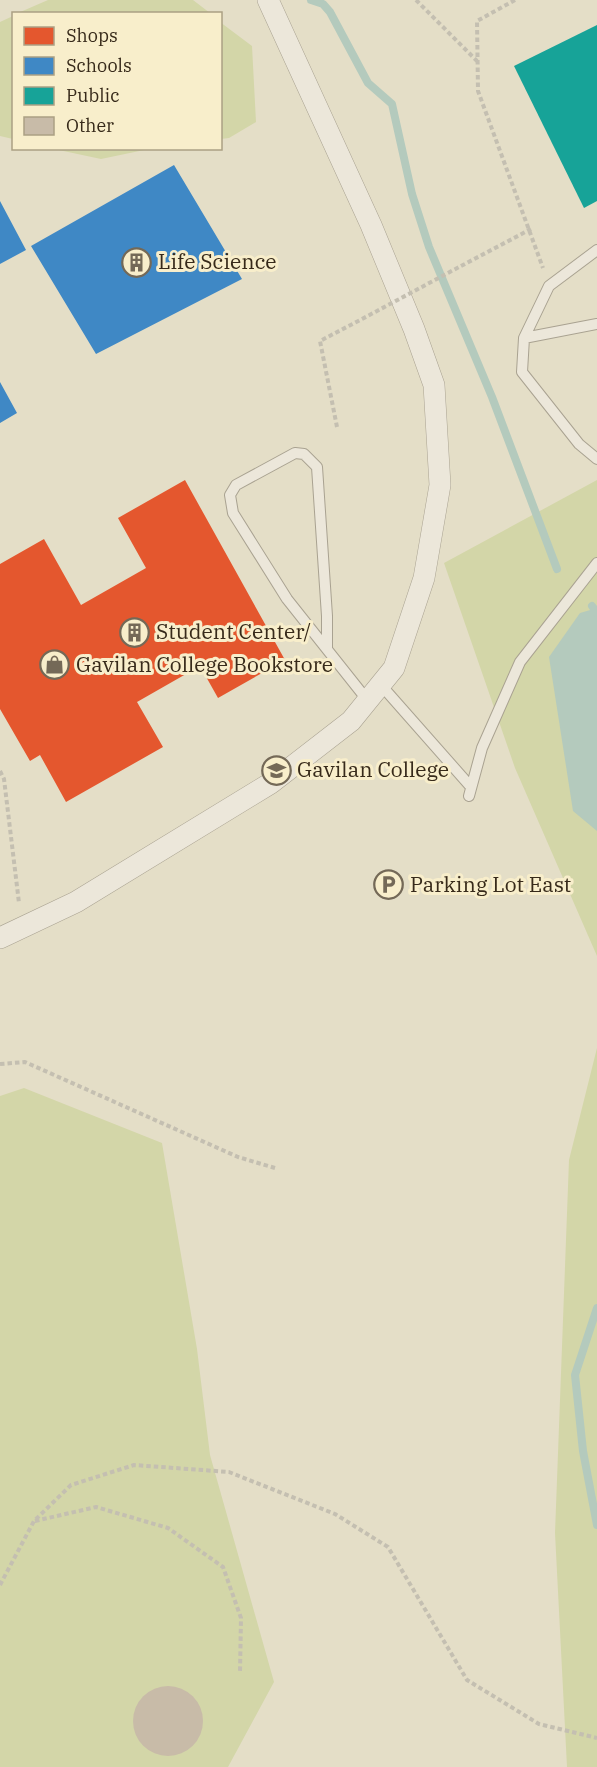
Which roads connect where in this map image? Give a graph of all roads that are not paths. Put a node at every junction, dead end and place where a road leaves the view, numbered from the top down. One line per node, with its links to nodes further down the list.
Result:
1 (268, 0): 8 (street)
2 (597, 250): 4 (lane)
3 (597, 324): 4 (lane)
4 (524, 338): 5 (lane)
5 (597, 459)
6 (597, 563): 8 (lane)
7 (327, 649): 7 (lane); 9 (lane)
8 (381, 684): 9 (street)
9 (368, 701): 10 (street)
10 (0, 938)

